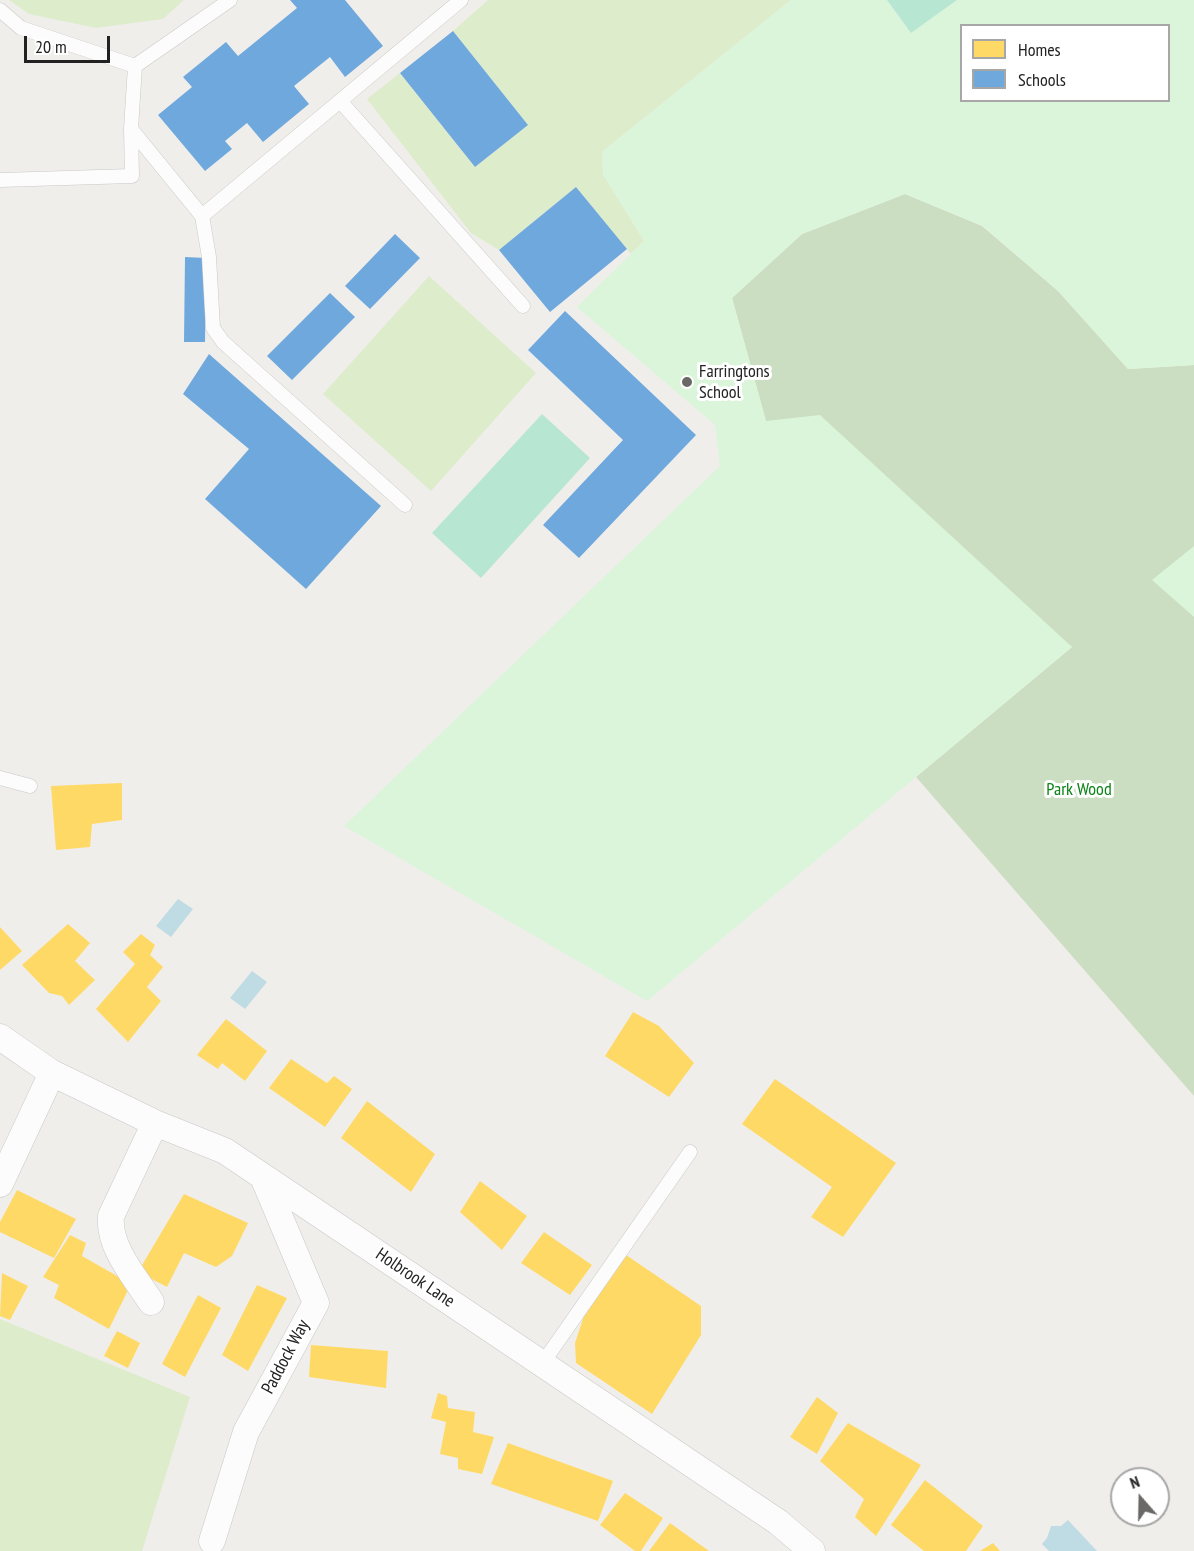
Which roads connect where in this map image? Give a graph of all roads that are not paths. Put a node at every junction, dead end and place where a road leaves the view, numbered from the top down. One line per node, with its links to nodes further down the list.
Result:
1 (230, 0): 4 (lane)
2 (461, 0): 5 (lane)
3 (0, 10): 4 (lane)
4 (135, 66): 6 (lane)
5 (340, 101): 8 (lane); 9 (lane)
6 (131, 129): 7 (lane); 8 (lane)
7 (0, 180)
8 (202, 216): 10 (lane)
9 (523, 306)
10 (405, 505)
11 (0, 778): 12 (lane)
12 (30, 786)
13 (0, 1037): 14 (street, Holbrook Lane)
14 (52, 1073): 15 (street, Holbrook Lane); 18 (street)
15 (155, 1123): 17 (street, Holbrook Lane); 19 (street)
16 (690, 1152): 20 (lane)
17 (262, 1177): 20 (street, Holbrook Lane); 21 (street, Paddock Way)
18 (0, 1184)
19 (151, 1302)
20 (542, 1364): 22 (street, Holbrook Lane)
21 (212, 1541)
22 (812, 1551)

